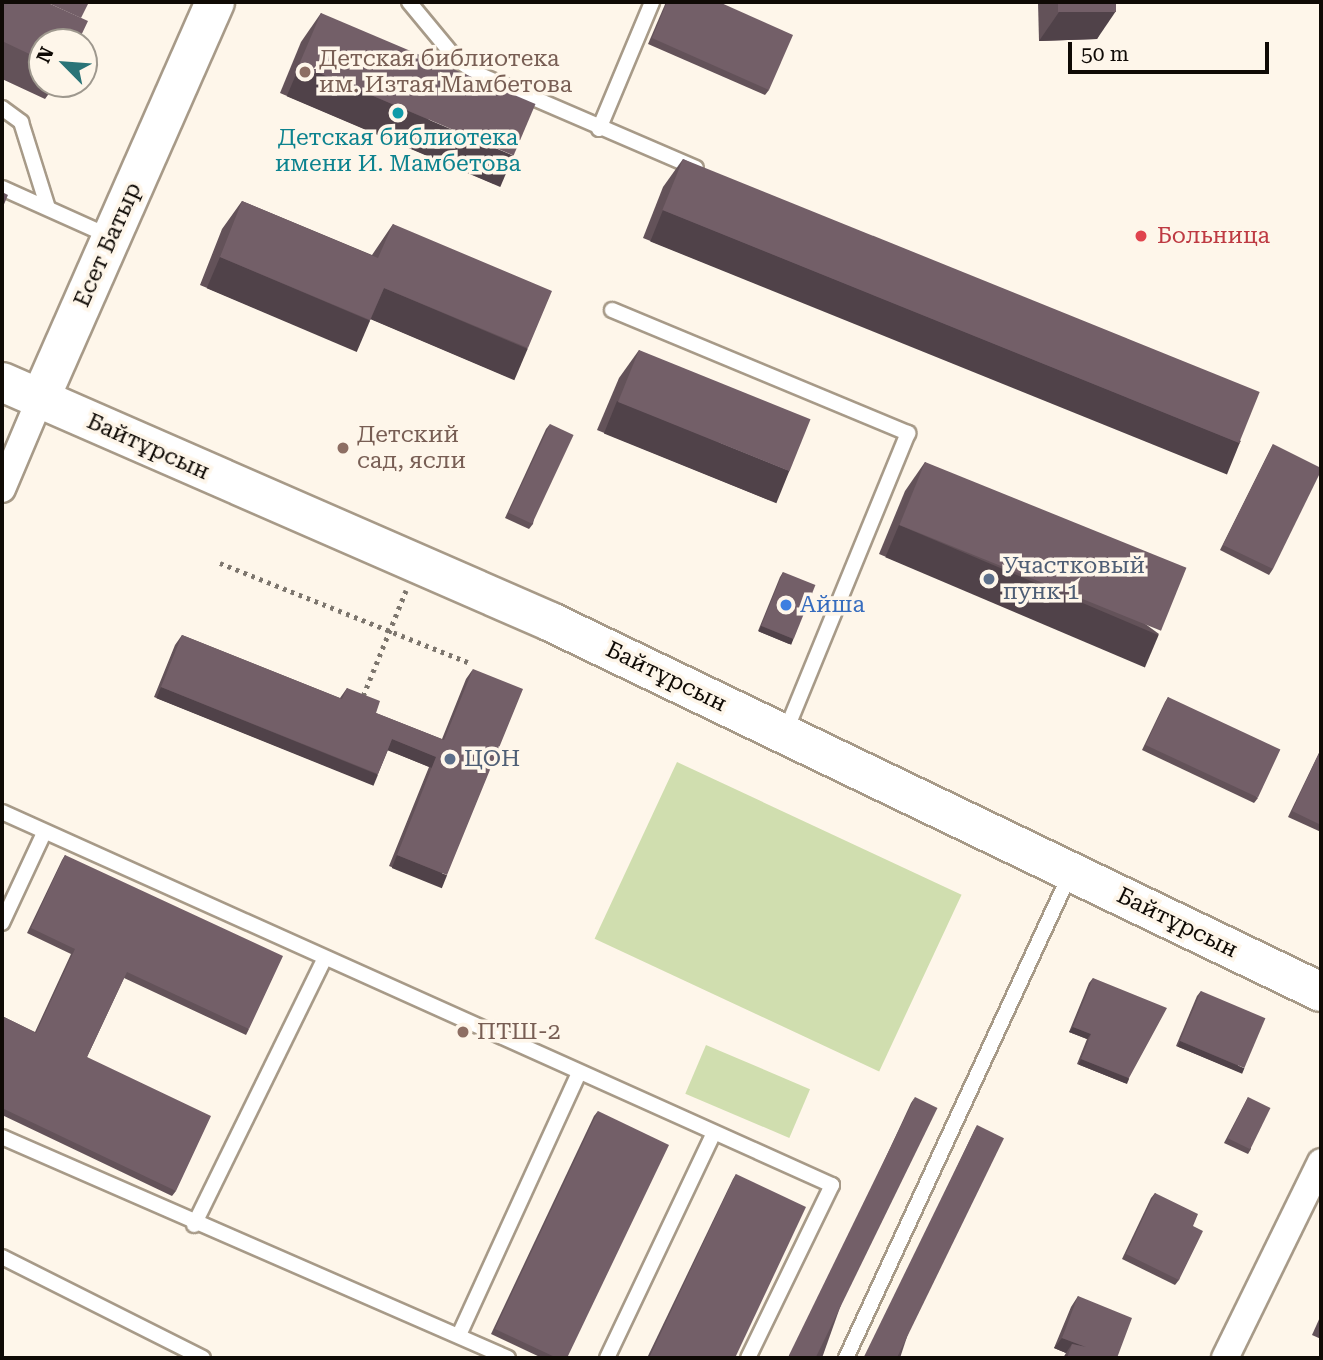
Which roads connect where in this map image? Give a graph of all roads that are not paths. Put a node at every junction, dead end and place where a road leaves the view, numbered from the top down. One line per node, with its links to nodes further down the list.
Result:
1 (215, 2): 9 (street, Есет Батыр)
2 (410, 2): 5 (lane)
3 (652, 2): 5 (lane)
4 (2, 108): 8 (lane)
5 (599, 130): 6 (lane)
6 (716, 176)
7 (2, 188): 8 (lane)
8 (48, 208): 9 (lane)
9 (111, 237): 12 (street, Есет Батыр)
10 (612, 310): 14 (lane)
11 (2, 382): 12 (street, Байтұрсын)
12 (40, 399): 13 (street, Есет Батыр); 14 (street, Байтұрсын)
13 (2, 489)
14 (784, 734): 17 (street, Байтұрсын)
15 (2, 812): 16 (lane)
16 (44, 833): 18 (lane); 19 (lane)
17 (1071, 872): 20 (street, Байтұрсын); 32 (lane)
18 (2, 923)
19 (324, 960): 21 (lane); 25 (lane)
20 (1321, 992)
21 (579, 1073): 22 (lane); 27 (lane)
22 (715, 1133): 30 (lane); 31 (lane)
23 (2, 1137): 25 (lane)
24 (1321, 1162): 33 (street)
25 (194, 1224): 27 (lane)
26 (2, 1257): 28 (lane)
27 (458, 1335): 29 (lane)
28 (204, 1358)
29 (508, 1358)
30 (607, 1358)
31 (748, 1358)
32 (846, 1358)
33 (1225, 1358)

